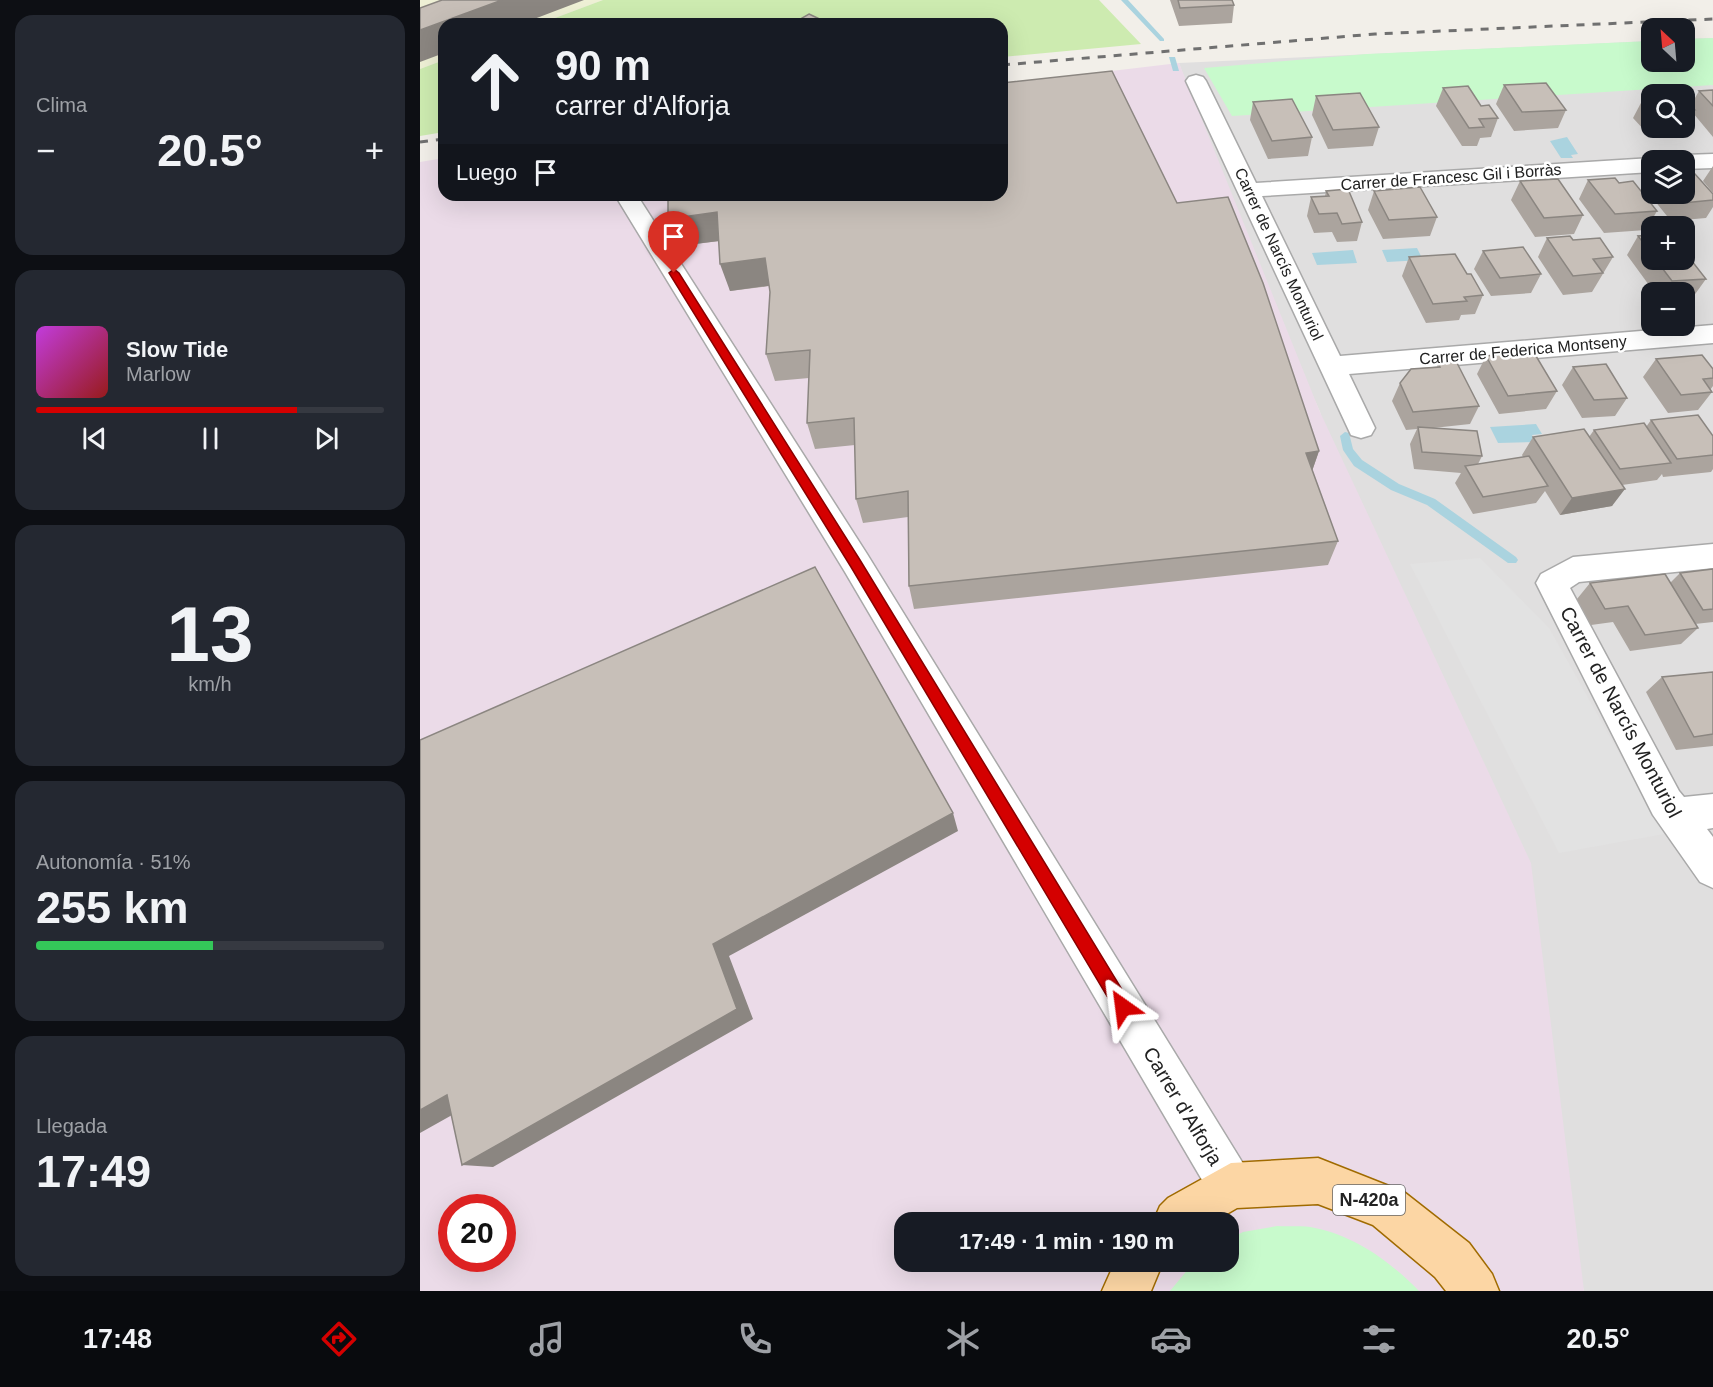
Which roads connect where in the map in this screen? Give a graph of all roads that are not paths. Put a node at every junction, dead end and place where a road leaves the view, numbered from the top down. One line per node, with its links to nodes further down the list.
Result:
1 (1196, 81): 5 (street, Carrer de Narcís Monturiol)
2 (1713, 161): 3 (street)
3 (1695, 162)
4 (1641, 166): 5 (street, Carrer de Francesc Gil i Borràs)
5 (1250, 190): 8 (street, Carrer de Narcís Monturiol)
6 (630, 201): 14 (street, Carrer d'Alforja)
7 (1713, 334): 8 (street, Carrer de Federica Montseny)
8 (1332, 366): 9 (street, Carrer de Narcís Monturiol)
9 (1361, 428)
10 (1713, 556): 12 (street, Carrer de Narcís Monturiol)
11 (1713, 811): 12 (street)
12 (1675, 816): 13 (street, Carrer de Narcís Monturiol)
13 (1713, 869)
14 (1231, 1186): 15 (main road, N-420a); 18 (main road, N-420a)
15 (1187, 1212)
16 (1135, 1272): 17 (main road)
17 (1126, 1291)
18 (1475, 1291)

